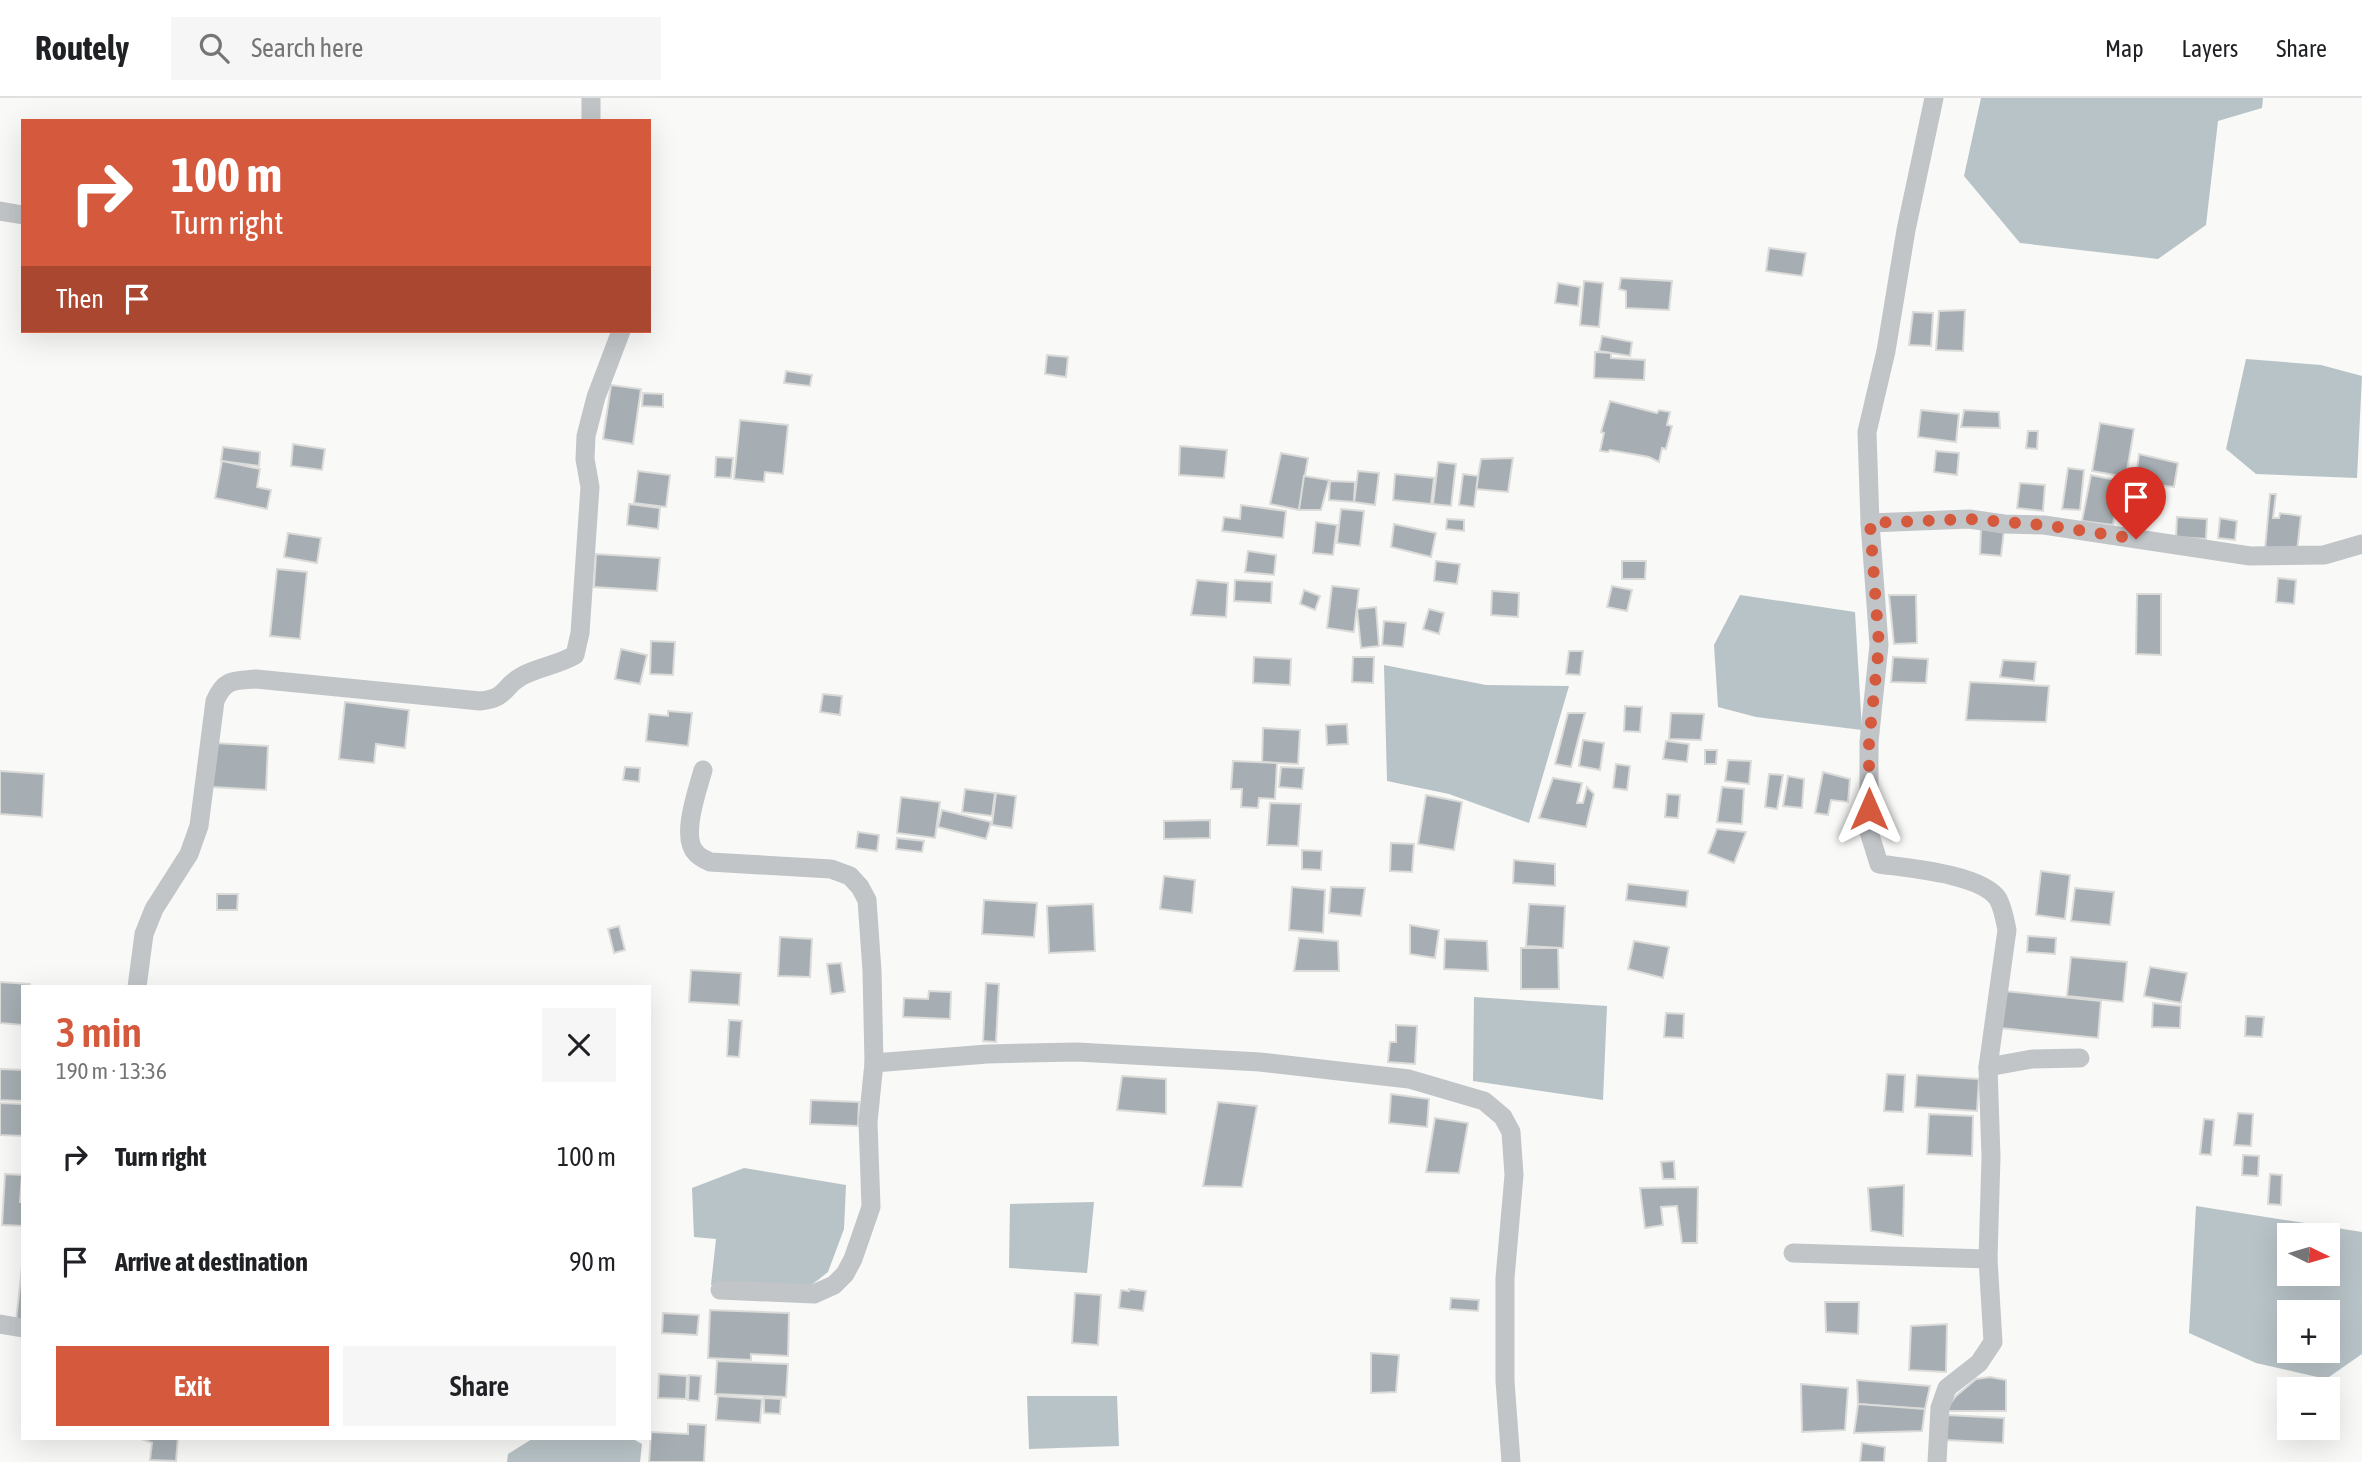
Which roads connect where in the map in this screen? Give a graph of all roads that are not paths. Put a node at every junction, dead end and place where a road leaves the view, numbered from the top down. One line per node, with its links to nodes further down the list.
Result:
1 (591, 98): 3 (street)
2 (1934, 98): 7 (street)
3 (591, 119)
4 (0, 211): 5 (street)
5 (21, 215)
6 (620, 333): 10 (street)
7 (1870, 523): 8 (street); 13 (street)
8 (2362, 544)
9 (703, 770): 12 (street)
10 (137, 985)
11 (2080, 1058): 13 (street)
12 (874, 1063): 16 (street); 19 (street)
13 (1989, 1067): 15 (street)
14 (1793, 1253): 15 (street)
15 (1988, 1259): 20 (street)
16 (720, 1290)
17 (0, 1324): 18 (street)
18 (21, 1328)
19 (1510, 1462)
20 (1937, 1462)

